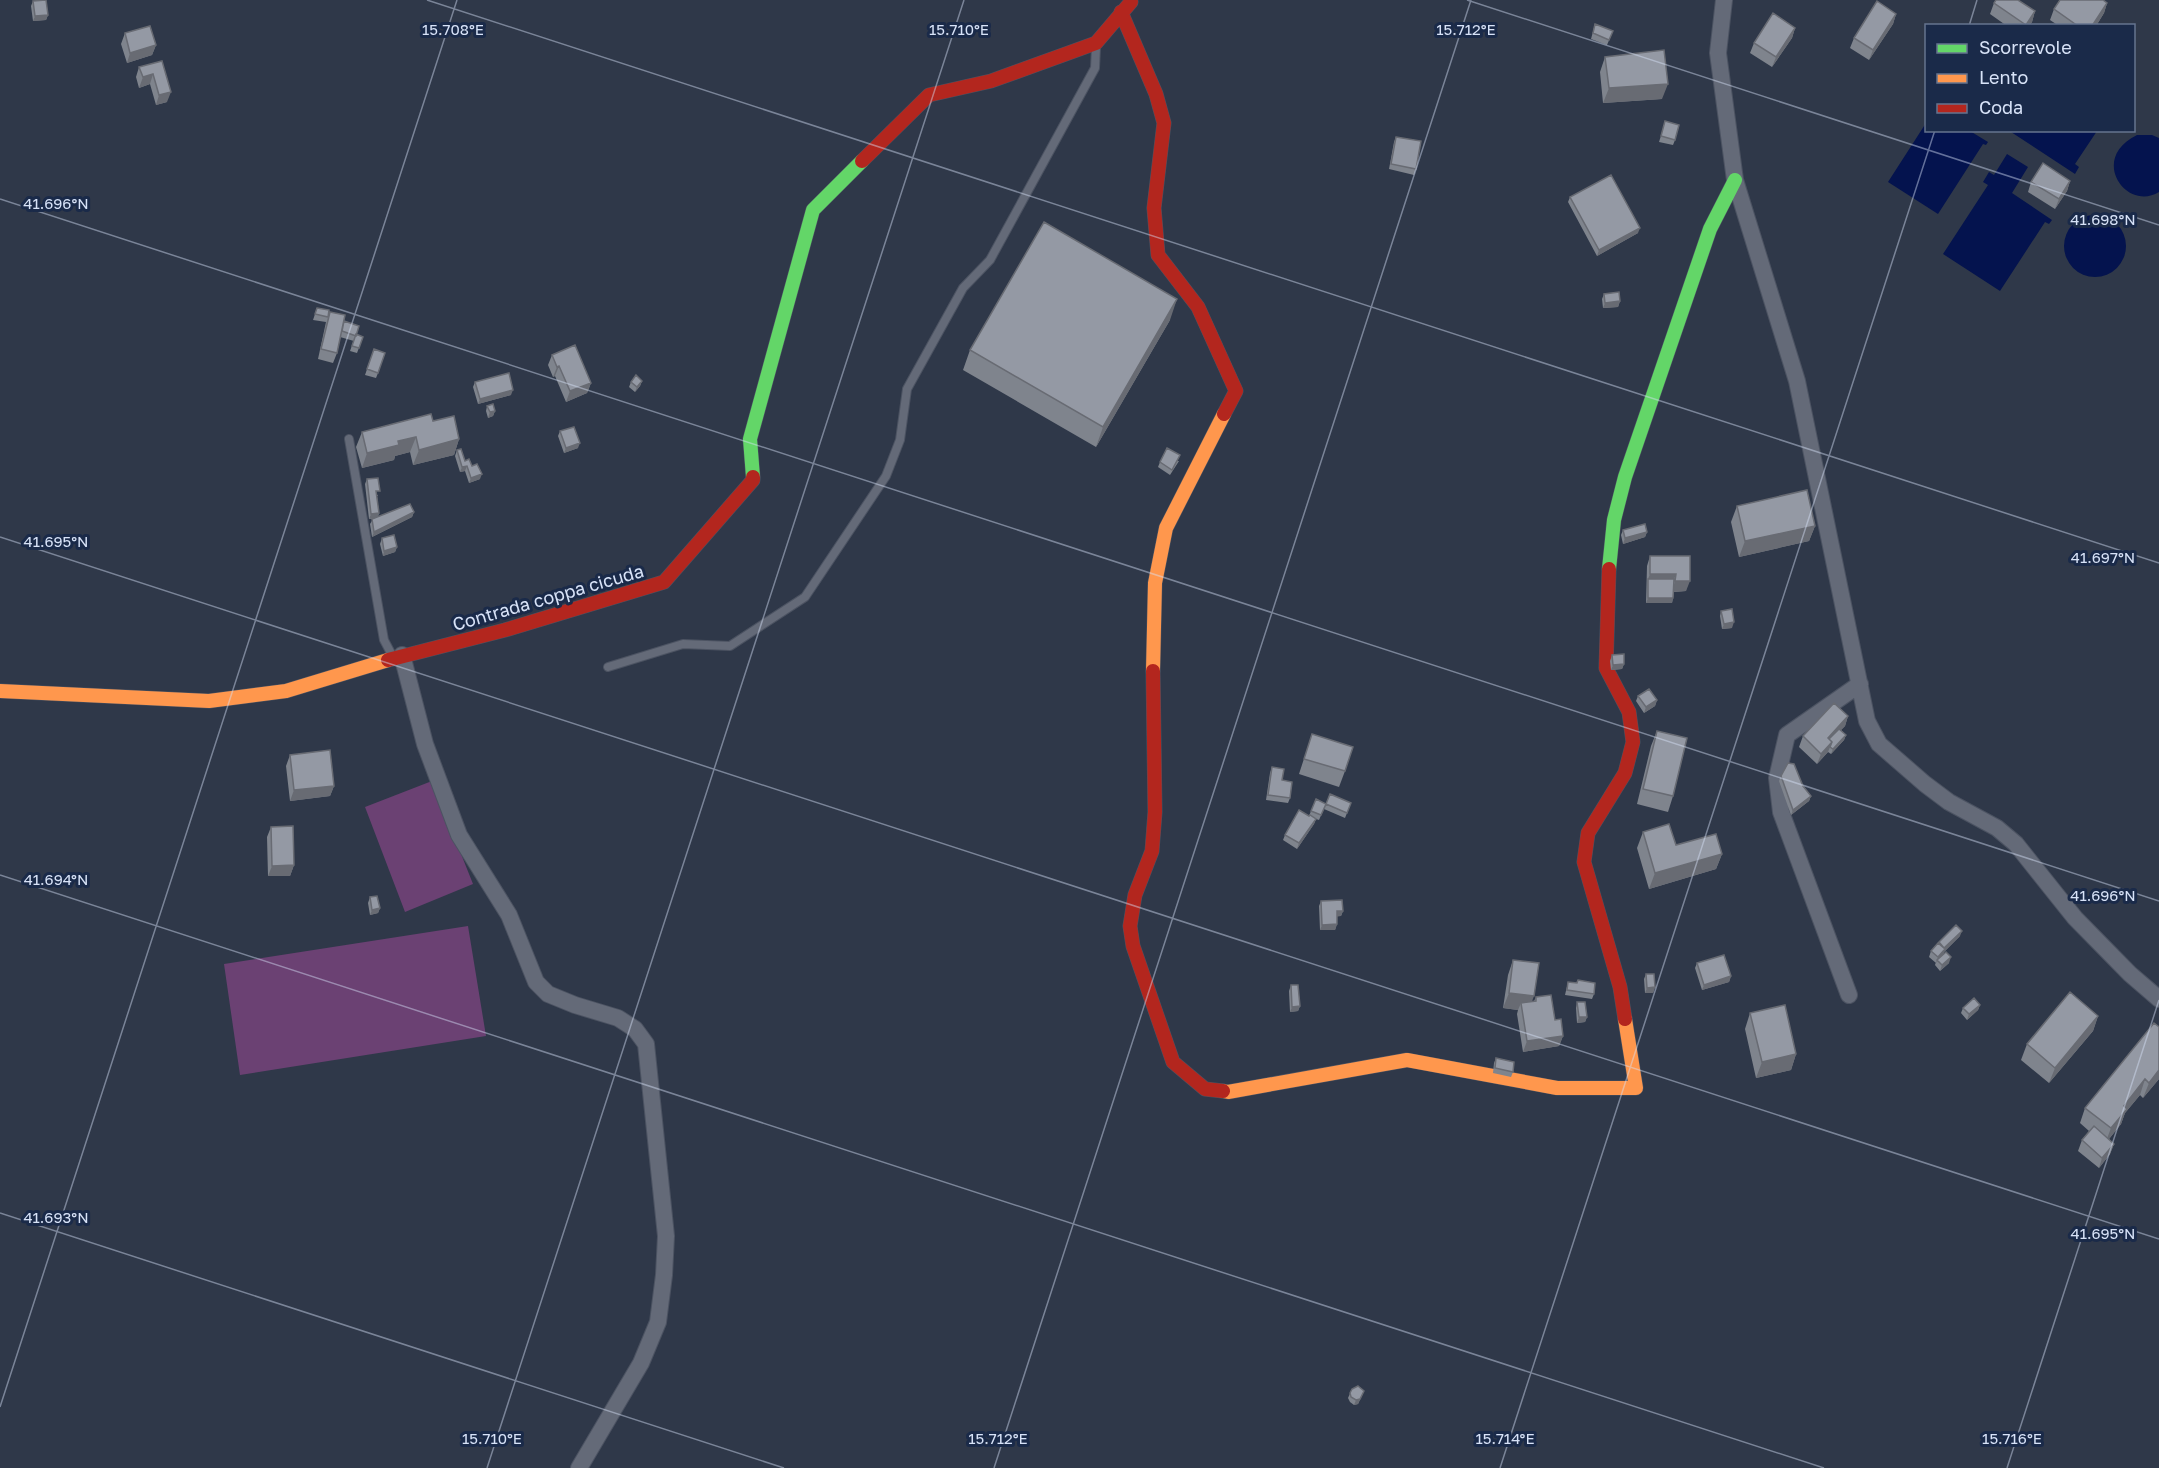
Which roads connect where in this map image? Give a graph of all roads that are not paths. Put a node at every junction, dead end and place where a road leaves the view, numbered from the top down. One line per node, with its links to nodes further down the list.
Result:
1 (1132, 0): 3 (street)
2 (1724, 0): 5 (street)
3 (1121, 12): 4 (street); 5 (street)
4 (1096, 43): 7 (street, Contrada coppa cicuda); 8 (lane)
5 (1735, 180): 9 (street)
6 (349, 439): 7 (lane)
7 (398, 656): 10 (street, Contrada coppa cicuda); 13 (street)
8 (608, 667)
9 (1860, 684): 11 (street); 12 (street)
10 (0, 691)
11 (1849, 995)
12 (2159, 999)
13 (579, 1468)

